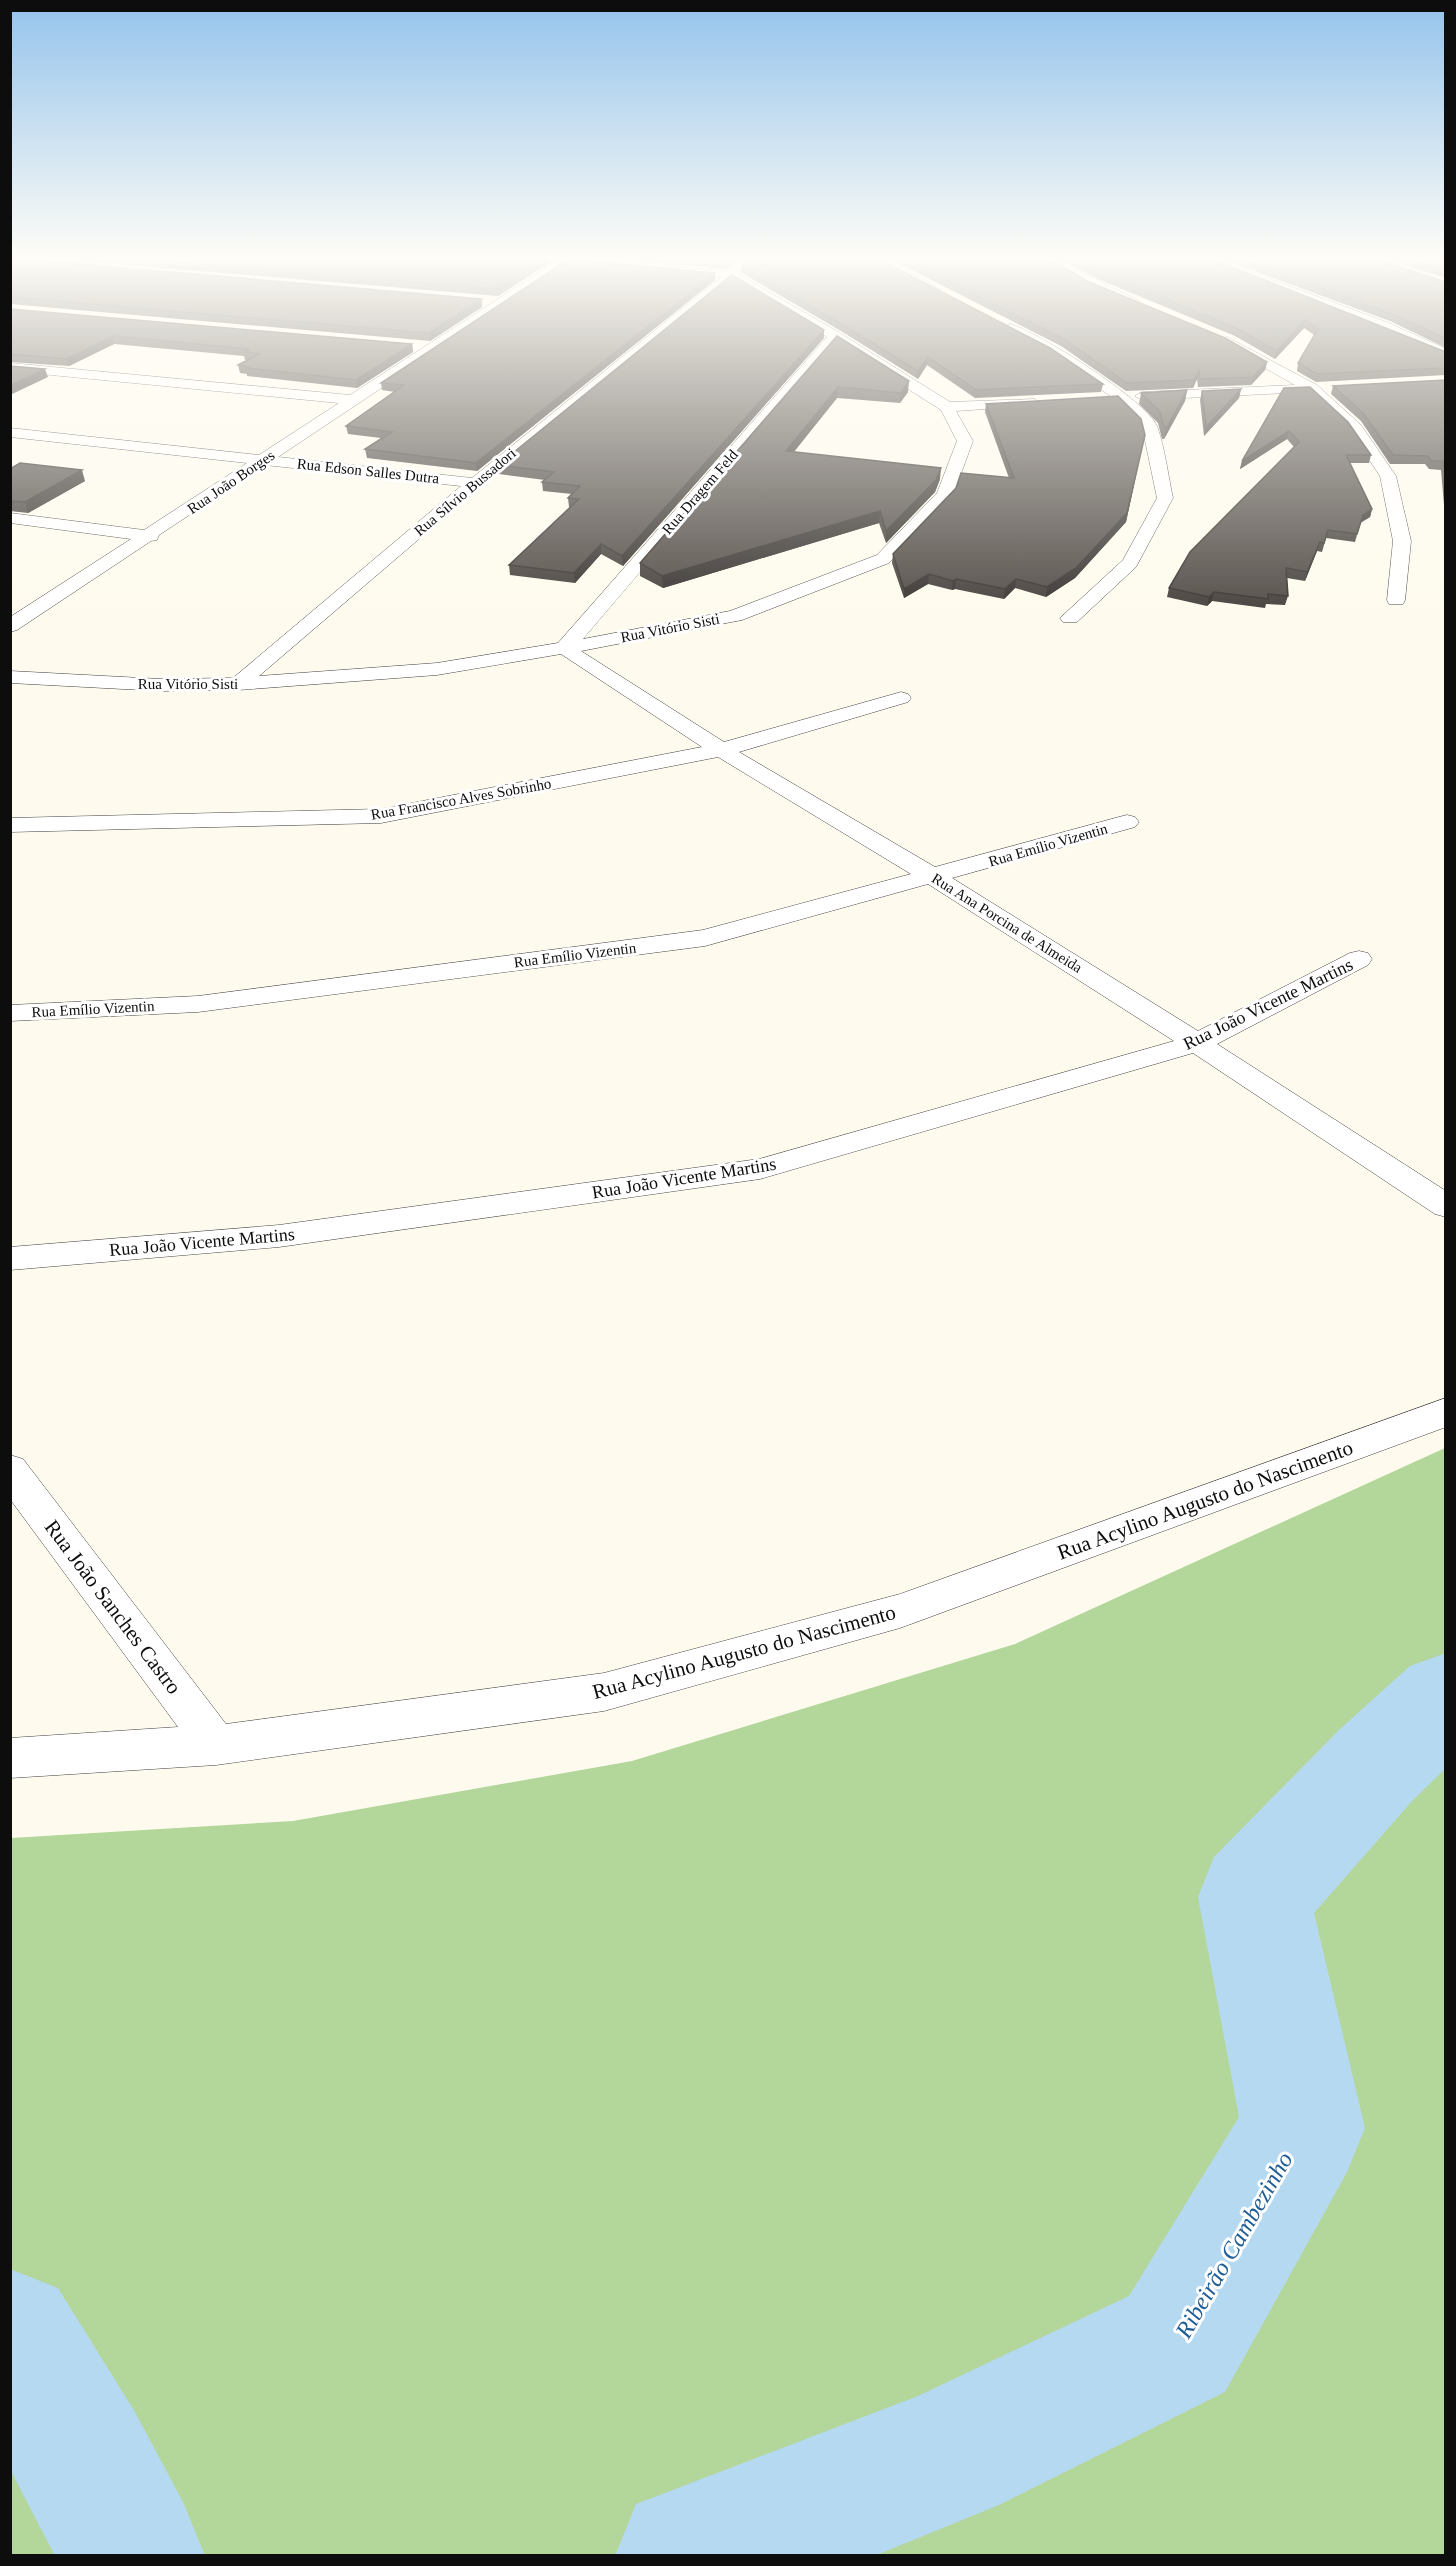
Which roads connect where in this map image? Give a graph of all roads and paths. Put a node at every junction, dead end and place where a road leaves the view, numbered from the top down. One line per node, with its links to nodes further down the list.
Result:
1 (111, 377): 12 (street)
2 (388, 377): 12 (street, Rua João Borges)
3 (606, 377): 17 (street, Rua Sílvio Bussadori)
4 (800, 377): 23 (street, Rua Dragem Feld)
5 (899, 377): 14 (street, Rua Vitório Sisti)
6 (1092, 377): 10 (street)
7 (1291, 377): 9 (street)
8 (1334, 387): 9 (street)
9 (1312, 388): 10 (street); 20 (street)
10 (1121, 397): 11 (street); 21 (street)
11 (1098, 398)
12 (352, 400): 16 (street, Rua João Borges)
13 (1040, 402): 14 (street)
14 (947, 407): 23 (street, Rua Vitório Sisti)
15 (10, 432): 16 (street, Rua Edson Salles Dutra)
16 (264, 460): 17 (street, Rua Edson Salles Dutra); 19 (street, Rua João Borges)
17 (475, 483): 25 (street, Rua Sílvio Bussadori)
18 (10, 518): 19 (street)
19 (151, 536): 22 (street, Rua João Borges)
20 (1396, 600)
21 (1070, 618)
22 (11, 626)
23 (564, 648): 25 (street, Rua Vitório Sisti); 27 (street, Rua Ana Porcina de Almeida)
24 (10, 677): 25 (street, Rua Vitório Sisti)
25 (238, 684)
26 (901, 698): 27 (street, Rua Francisco Alves Sobrinho)
27 (721, 750): 29 (street, Rua Francisco Alves Sobrinho); 30 (street, Rua Ana Porcina de Almeida)
28 (1127, 822): 30 (street, Rua Emílio Vizentin)
29 (10, 825)
30 (934, 877): 32 (street, Rua Emílio Vizentin); 33 (street, Rua Ana Porcina de Almeida)
31 (1359, 959): 33 (street, Rua João Vicente Martins)
32 (10, 1013)
33 (1197, 1043): 34 (street, Rua Ana Porcina de Almeida); 35 (street, Rua João Vicente Martins)
34 (1446, 1206)
35 (10, 1259)
36 (1446, 1412): 38 (street, Rua Acylino Augusto do Nascimento)
37 (10, 1470): 38 (street, Rua João Sanches Castro)
38 (216, 1744): 39 (street, Rua Acylino Augusto do Nascimento)
39 (10, 1758)

